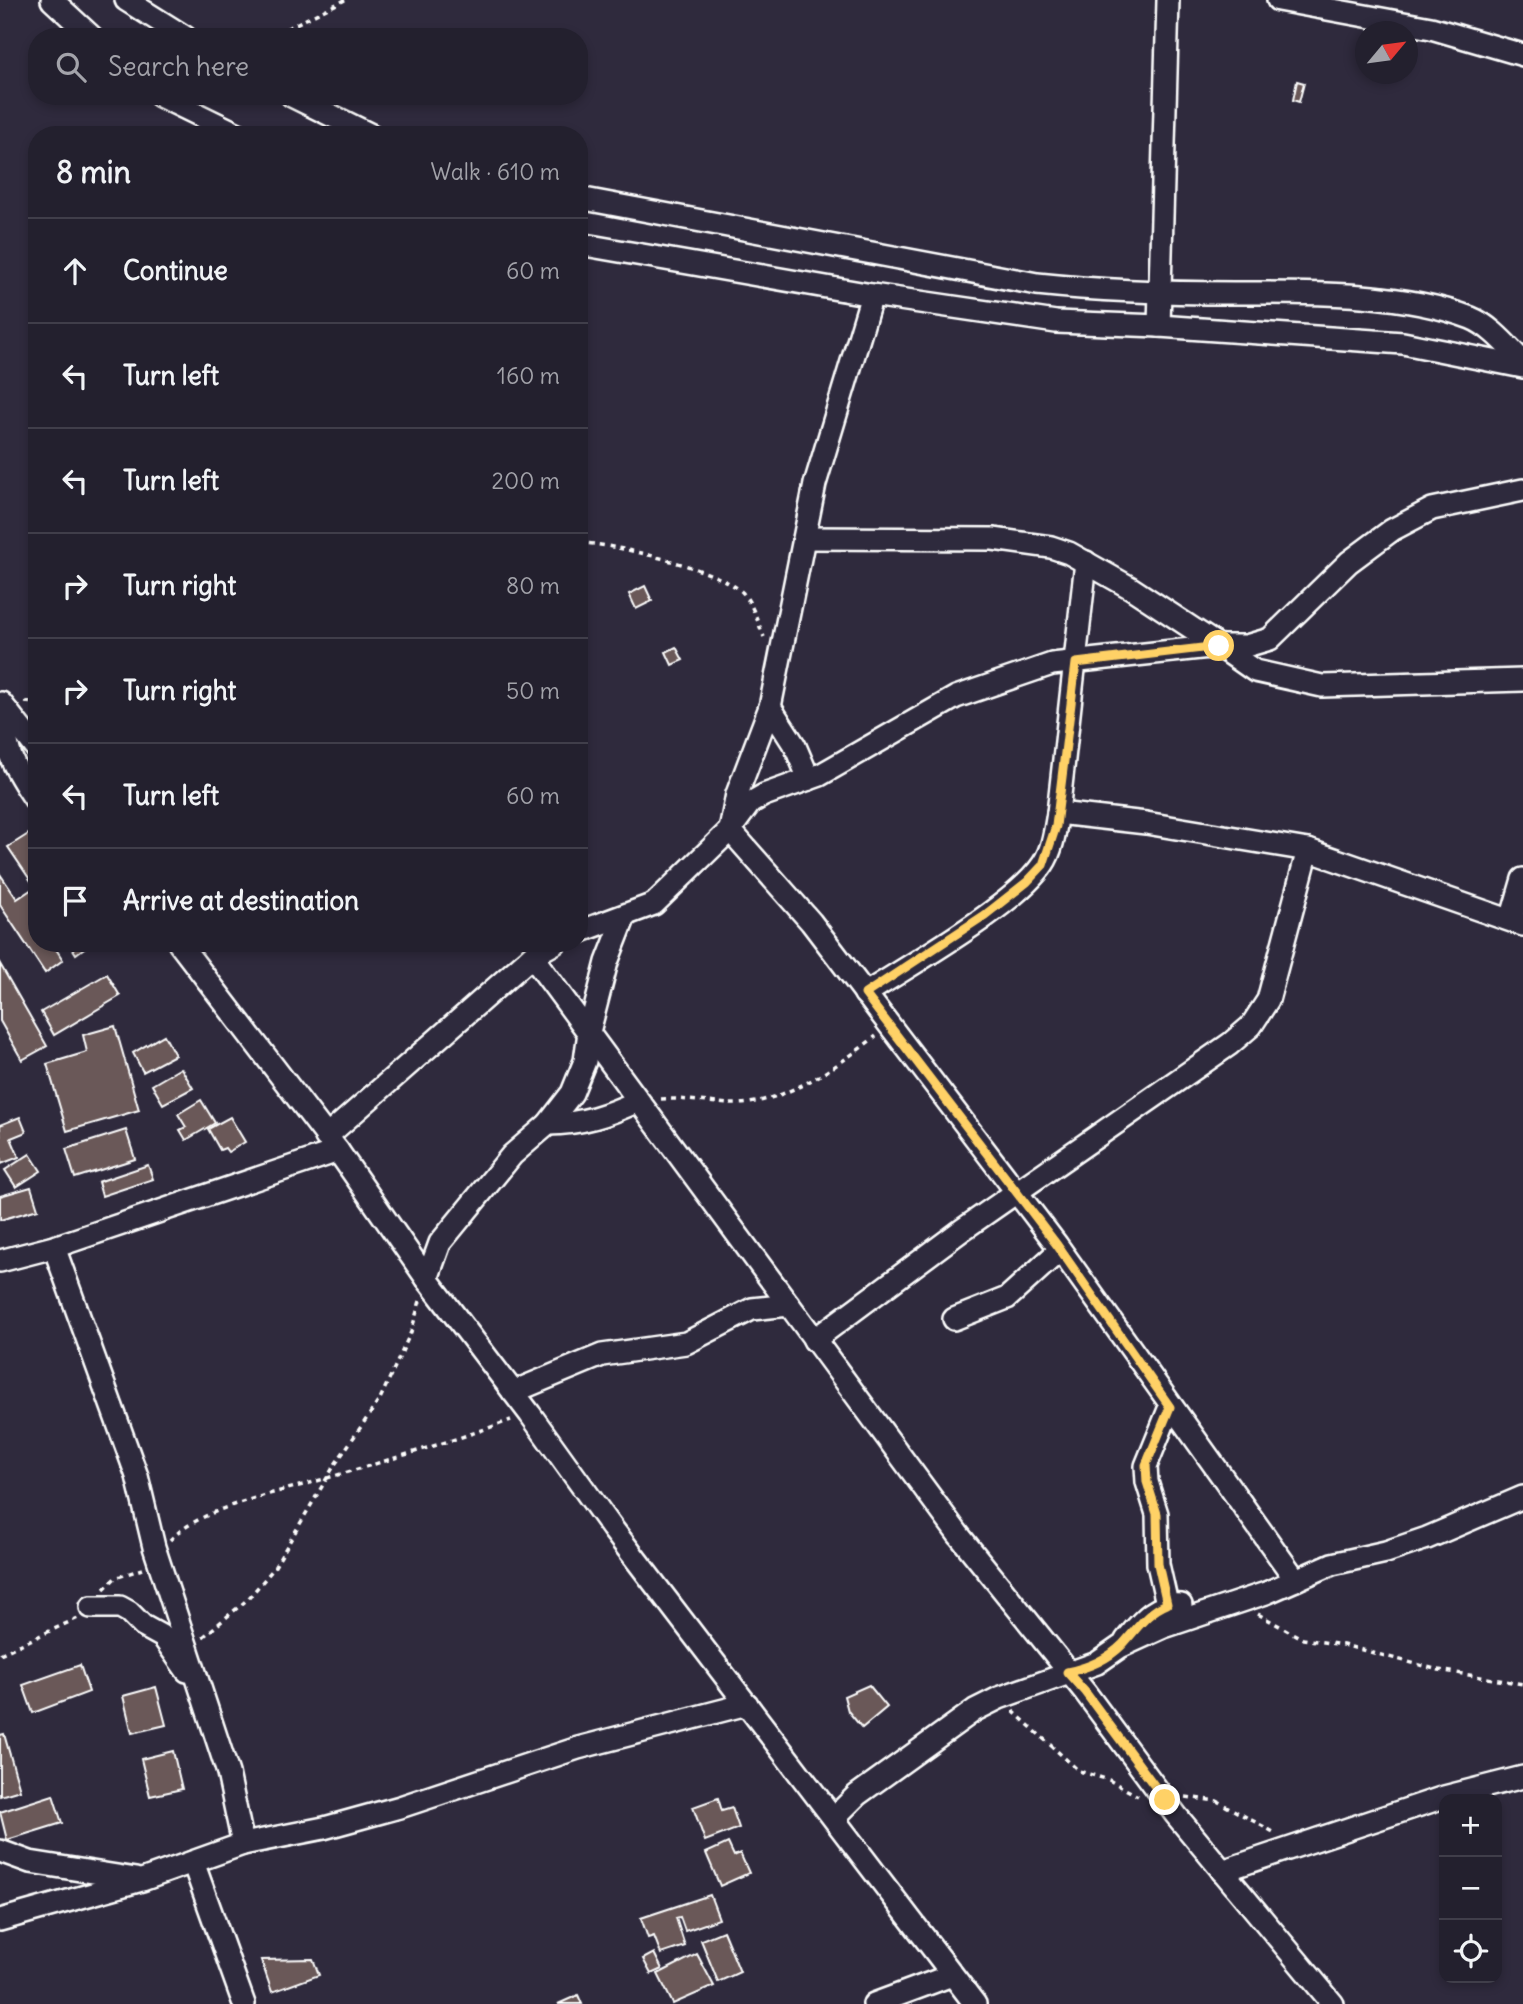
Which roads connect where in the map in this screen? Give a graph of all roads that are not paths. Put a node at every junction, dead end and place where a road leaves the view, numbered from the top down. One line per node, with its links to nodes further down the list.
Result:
1 (52, 0): 5 (street)
2 (127, 0): 6 (street)
3 (1168, 0): 14 (street)
4 (1278, 0): 7 (street)
5 (82, 28)
6 (171, 28)
7 (1523, 55)
8 (178, 105): 10 (street)
9 (310, 105): 11 (street)
10 (222, 126)
11 (353, 126)
12 (588, 200): 14 (street)
13 (588, 246): 15 (street)
14 (1161, 292): 16 (street); 17 (street)
15 (872, 295): 16 (street); 19 (street)
16 (1159, 326): 17 (street)
17 (1523, 364)
18 (1523, 490): 21 (street)
19 (805, 538): 20 (street); 25 (street)
20 (1086, 562): 21 (street); 22 (street)
21 (1219, 646): 22 (street); 23 (street)
22 (1076, 663): 27 (street); 29 (street)
23 (1523, 681)
24 (4, 707): 26 (street); 28 (street)
25 (770, 707): 27 (street); 30 (street)
26 (28, 738)
27 (809, 779): 30 (street)
28 (28, 786)
29 (1058, 813): 31 (street); 39 (street)
30 (730, 830): 33 (street); 39 (street)
31 (1308, 850): 34 (street); 44 (street)
32 (1523, 879): 34 (street)
33 (625, 916): 35 (street); 40 (street)
34 (1517, 922)
35 (588, 929)
36 (186, 952): 43 (street)
37 (539, 952): 38 (street)
38 (532, 956): 40 (street); 43 (street)
39 (865, 994): 44 (street)
40 (589, 1032): 41 (street); 42 (street)
41 (638, 1101): 42 (street); 49 (street)
42 (548, 1124): 48 (street)
43 (332, 1144): 45 (street); 48 (street)
44 (1015, 1193): 46 (street); 51 (street)
45 (54, 1247): 47 (street); 61 (street)
46 (1060, 1250): 50 (street); 53 (street)
47 (0, 1262)
48 (427, 1279): 52 (street)
49 (789, 1305): 51 (street); 52 (street)
50 (954, 1318)
51 (814, 1340): 60 (street)
52 (513, 1392): 62 (street)
53 (1170, 1407): 55 (street); 56 (street)
54 (1523, 1497): 55 (street)
55 (1296, 1580): 58 (street)
56 (1167, 1604): 58 (street); 59 (street)
57 (91, 1607): 61 (street)
58 (1213, 1609): 59 (street)
59 (1120, 1647): 60 (street)
60 (1067, 1672): 64 (street); 68 (street)
61 (198, 1684): 65 (street)
62 (747, 1704): 64 (street); 65 (street)
63 (1523, 1777): 68 (street)
64 (835, 1817): 71 (street)
65 (243, 1844): 67 (street)
66 (0, 1851): 69 (street)
67 (193, 1862): 69 (street); 72 (street)
68 (1222, 1871): 75 (street)
69 (142, 1880): 70 (street)
70 (0, 1920)
71 (952, 1975): 73 (street); 74 (street)
72 (244, 2004)
73 (874, 2004)
74 (975, 2004)
75 (1333, 2004)

